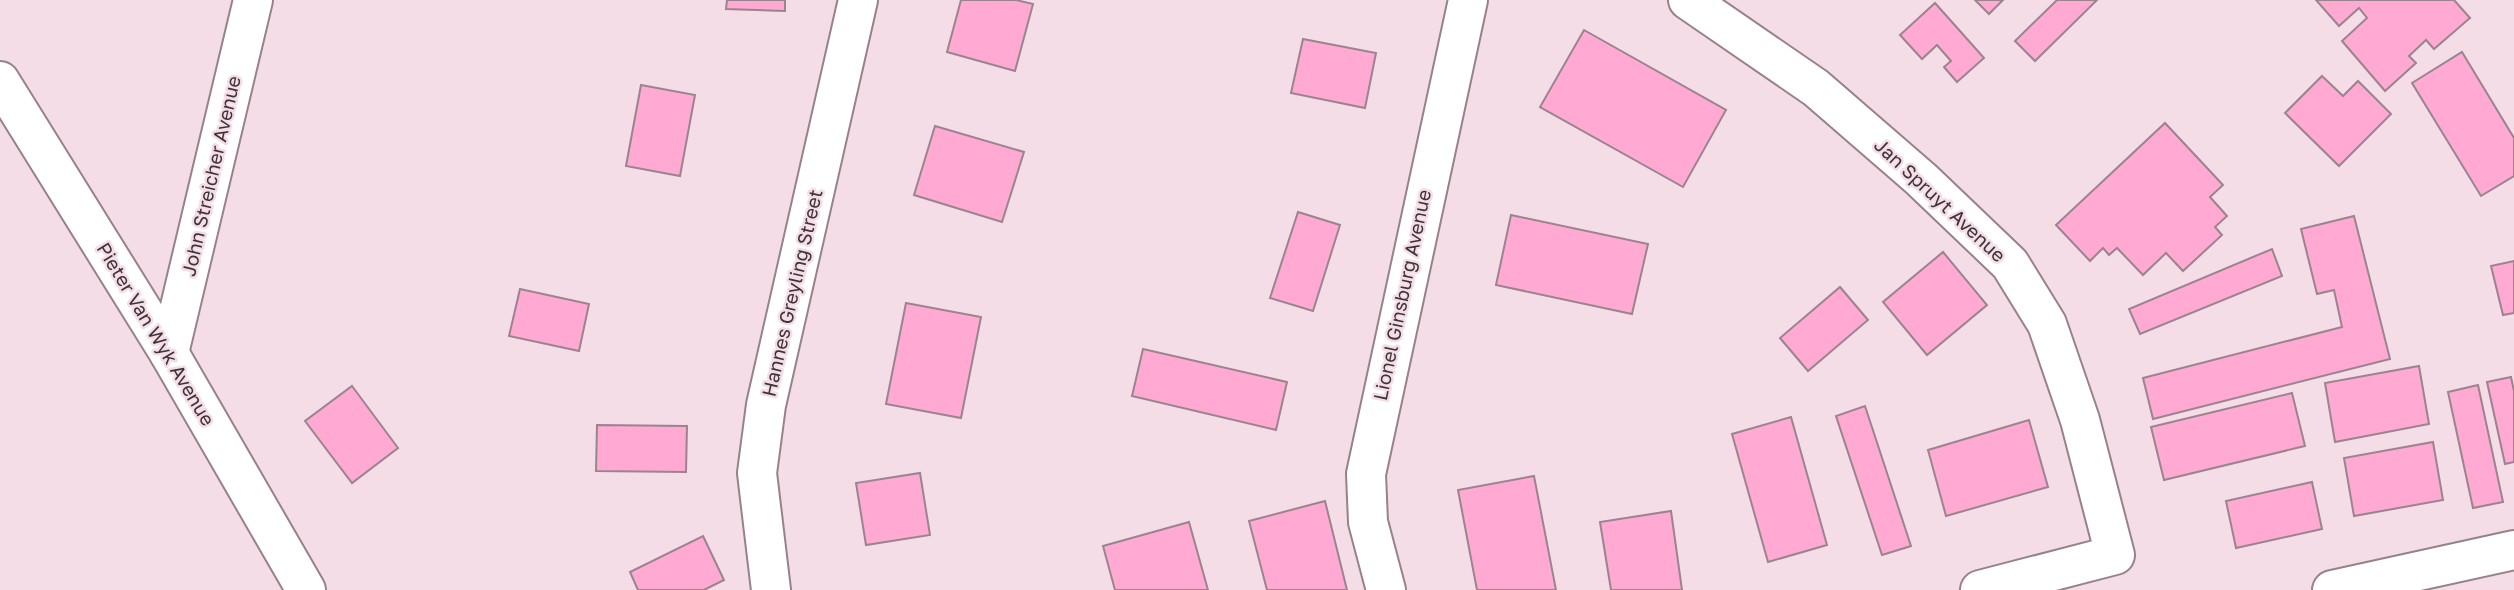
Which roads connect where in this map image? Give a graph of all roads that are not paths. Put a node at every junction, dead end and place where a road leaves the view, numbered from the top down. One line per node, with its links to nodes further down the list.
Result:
1 (253, 0): 6 (street, John Streicher Avenue)
2 (858, 0): 9 (street, Hannes Greyling Street)
3 (1468, 0): 10 (street, Lionel Ginsburg Avenue)
4 (1688, 0): 11 (street, Jan Spruyt Avenue)
5 (0, 81): 6 (street, Pieter Van Wyk Avenue)
6 (169, 353): 8 (street, Pieter Van Wyk Avenue)
7 (2514, 550): 12 (street)
8 (306, 590)
9 (771, 590)
10 (1386, 590)
11 (1980, 590)
12 (2332, 590)

